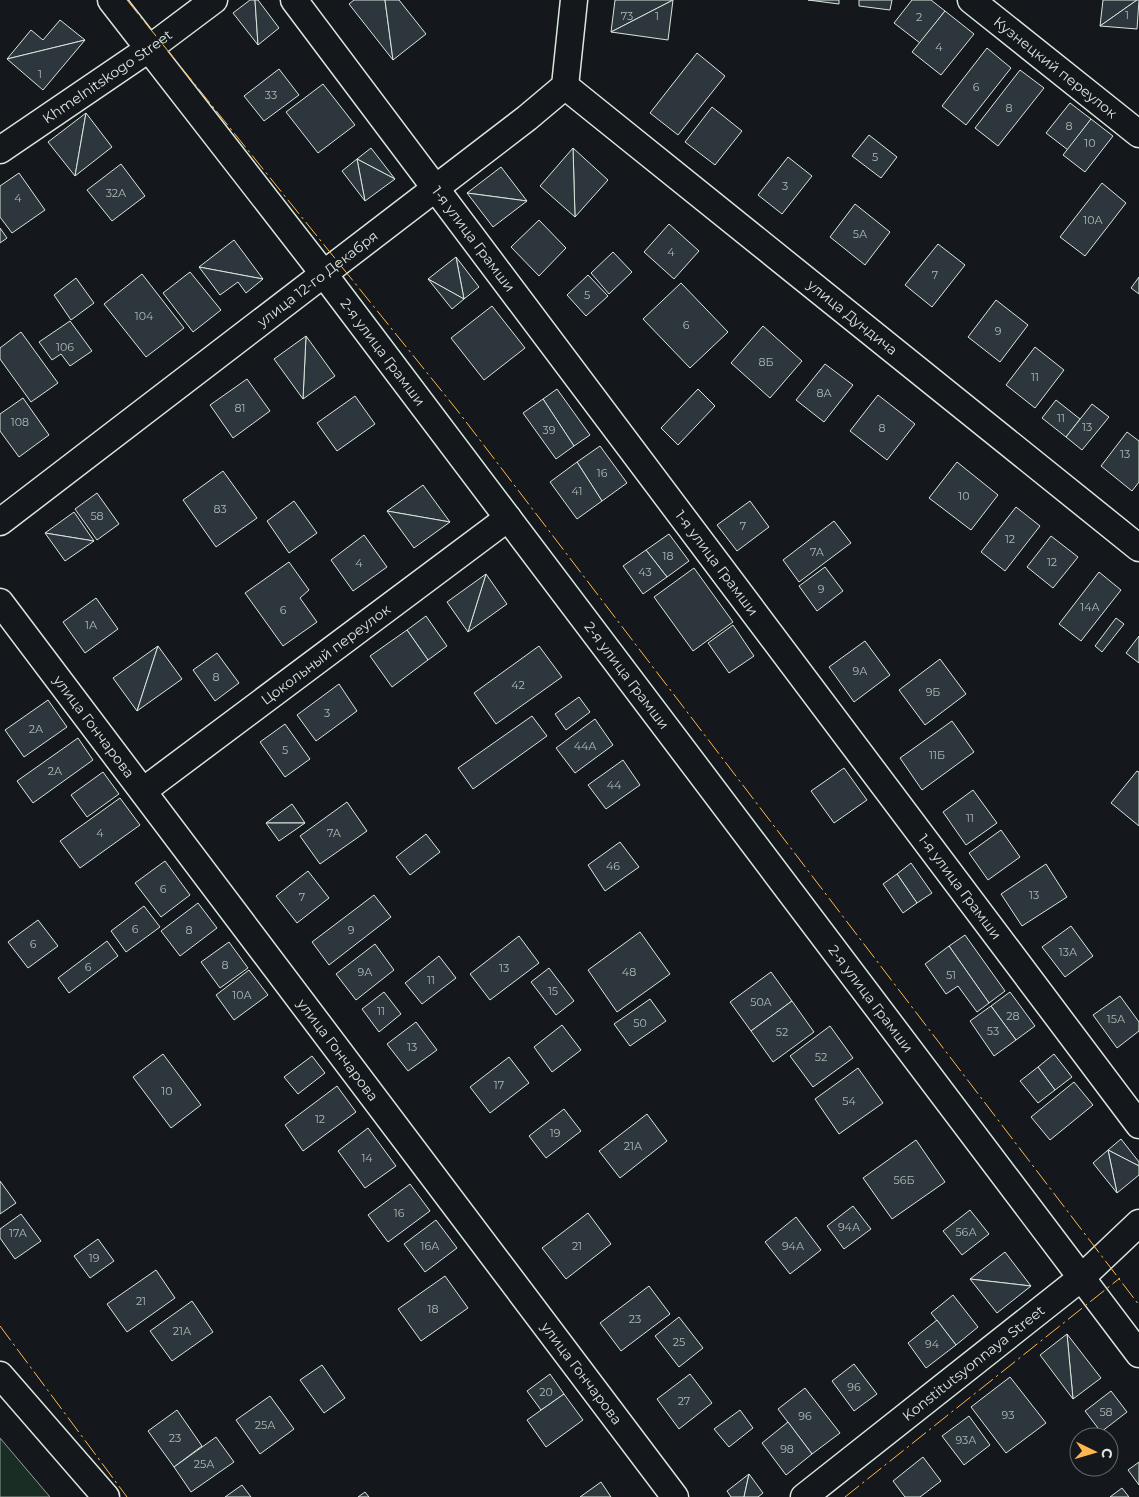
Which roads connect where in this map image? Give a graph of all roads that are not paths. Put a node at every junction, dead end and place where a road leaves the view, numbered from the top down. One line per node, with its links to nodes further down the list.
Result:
1 (111, 0): 6 (street, 2-я улица Грамши)
2 (214, 0): 6 (street, Khmelnitskogo Street)
3 (294, 0): 10 (street, 1-я улица Грамши)
4 (574, 0): 7 (street)
5 (971, 0): 8 (street, Кузнецкий переулок)
6 (150, 48): 9 (street, Khmelnitskogo Street); 11 (street, 2-я улица Грамши)
7 (565, 86): 10 (street, улица 12-го Декабря); 14 (street, улица Дундича)
8 (1139, 134)
9 (0, 150)
10 (434, 187): 11 (street, улица 12-го Декабря); 17 (street, 1-я улица Грамши)
11 (323, 273): 12 (street, 2-я улица Грамши); 13 (street, улица 12-го Декабря)
12 (508, 518): 16 (street, Цокольный переулок); 19 (street, 2-я улица Грамши)
13 (0, 522)
14 (1139, 548)
15 (0, 602): 16 (street, улица Гончарова)
16 (143, 791): 23 (street, улица Гончарова)
17 (1139, 1125)
18 (1139, 1223): 19 (street, Konstitutsyonnaya Street)
19 (1081, 1278): 20 (street, 2-я улица Грамши); 24 (street, Konstitutsyonnaya Street)
20 (1139, 1354)
21 (0, 1375): 22 (street)
22 (106, 1497)
23 (676, 1497)
24 (804, 1497)

